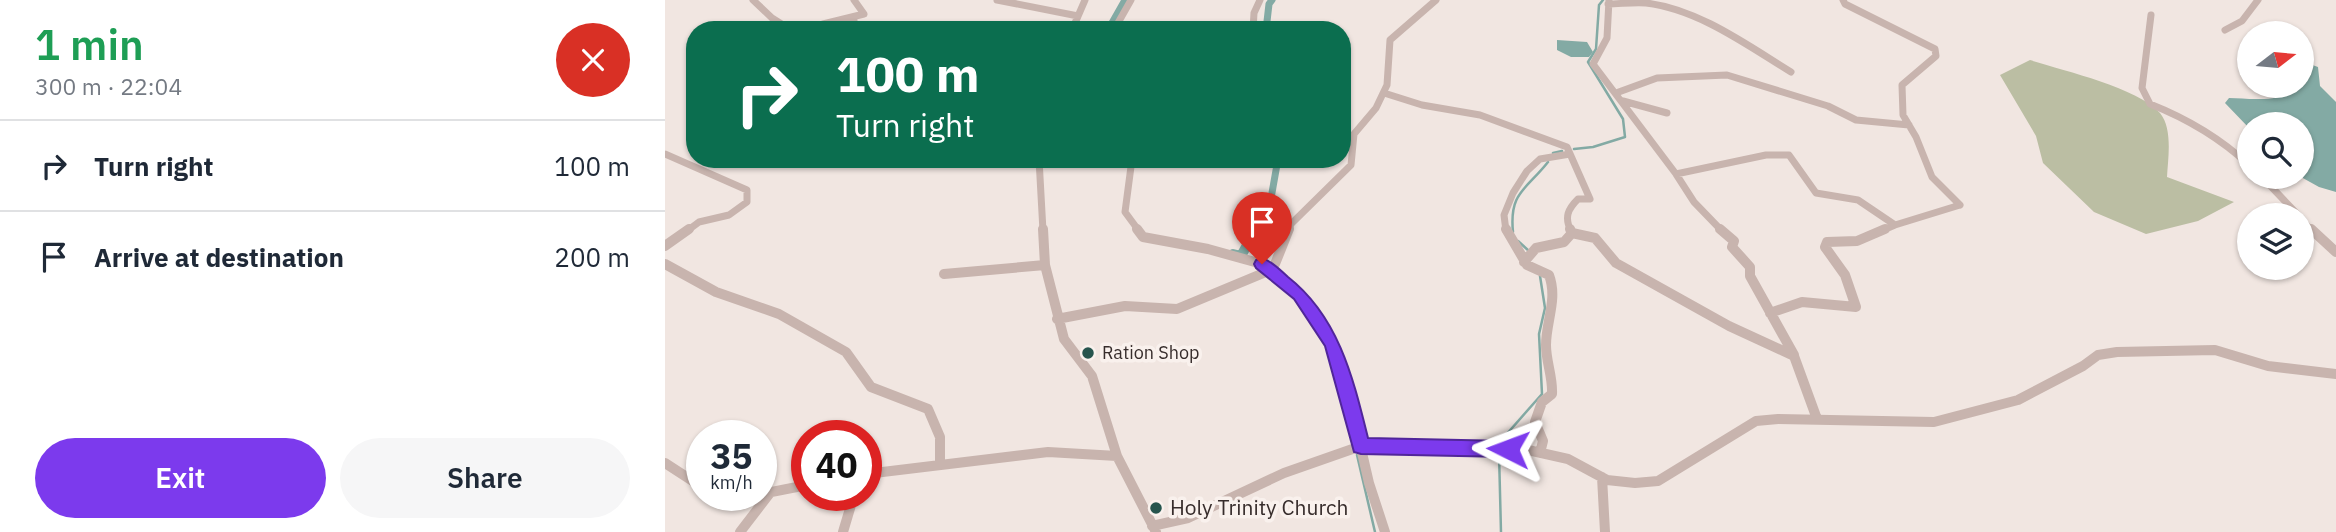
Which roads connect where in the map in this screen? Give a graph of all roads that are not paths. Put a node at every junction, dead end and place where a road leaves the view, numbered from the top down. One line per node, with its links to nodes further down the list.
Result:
1 (753, 0): 14 (street)
2 (854, 0): 13 (street)
3 (997, 0): 12 (street)
4 (1085, 0): 12 (street)
5 (1131, 0): 17 (street)
6 (1260, 0): 18 (street)
7 (1436, 0): 21 (street)
8 (2257, 0): 19 (street)
9 (1843, 1): 25 (street)
10 (1609, 2): 20 (street); 22 (street)
11 (2151, 15): 27 (street)
12 (1078, 16): 16 (street)
13 (854, 19): 15 (street)
14 (777, 21)
15 (835, 21)
16 (1076, 21)
17 (1119, 21)
18 (1254, 21)
19 (2225, 30)
20 (1791, 72)
21 (1384, 93): 26 (street); 30 (street)
22 (1616, 93): 23 (street); 25 (street)
23 (1623, 101): 24 (street); 35 (street)
24 (1667, 113)
25 (1909, 125): 38 (street)
26 (1570, 154): 40 (street); 43 (street)
27 (2237, 154)
28 (665, 155): 29 (street)
29 (686, 164)
30 (1351, 165)
31 (695, 168): 41 (street)
32 (1040, 168): 45 (street)
33 (1131, 168): 46 (street)
34 (1348, 168): 46 (street)
35 (1676, 174): 38 (street); 48 (street)
36 (2273, 189): 37 (street)
37 (2287, 203)
38 (1895, 225): 48 (street)
39 (2314, 232): 42 (street)
40 (1572, 233): 43 (street); 50 (street)
41 (665, 246)
42 (2336, 252)
43 (1524, 261): 54 (street)
44 (665, 264): 57 (street)
45 (1045, 265): 47 (street); 49 (street)
46 (1269, 270): 49 (street); 53 (street)
47 (944, 274)
48 (1770, 313): 50 (street)
49 (1057, 319): 55 (street)
50 (1794, 356): 52 (street)
51 (2336, 374): 52 (street)
52 (1817, 419): 60 (street)
53 (1361, 446): 54 (street); 63 (street); 66 (street)
54 (1541, 453): 60 (street)
55 (1118, 456): 57 (street); 63 (street)
56 (665, 463): 59 (street)
57 (940, 464): 58 (street)
58 (882, 472)
59 (686, 477)
60 (1602, 477): 67 (street)
61 (754, 511): 64 (street)
62 (849, 511): 65 (street)
63 (1154, 529)
64 (740, 532)
65 (843, 532)
66 (1385, 532)
67 (1605, 532)

